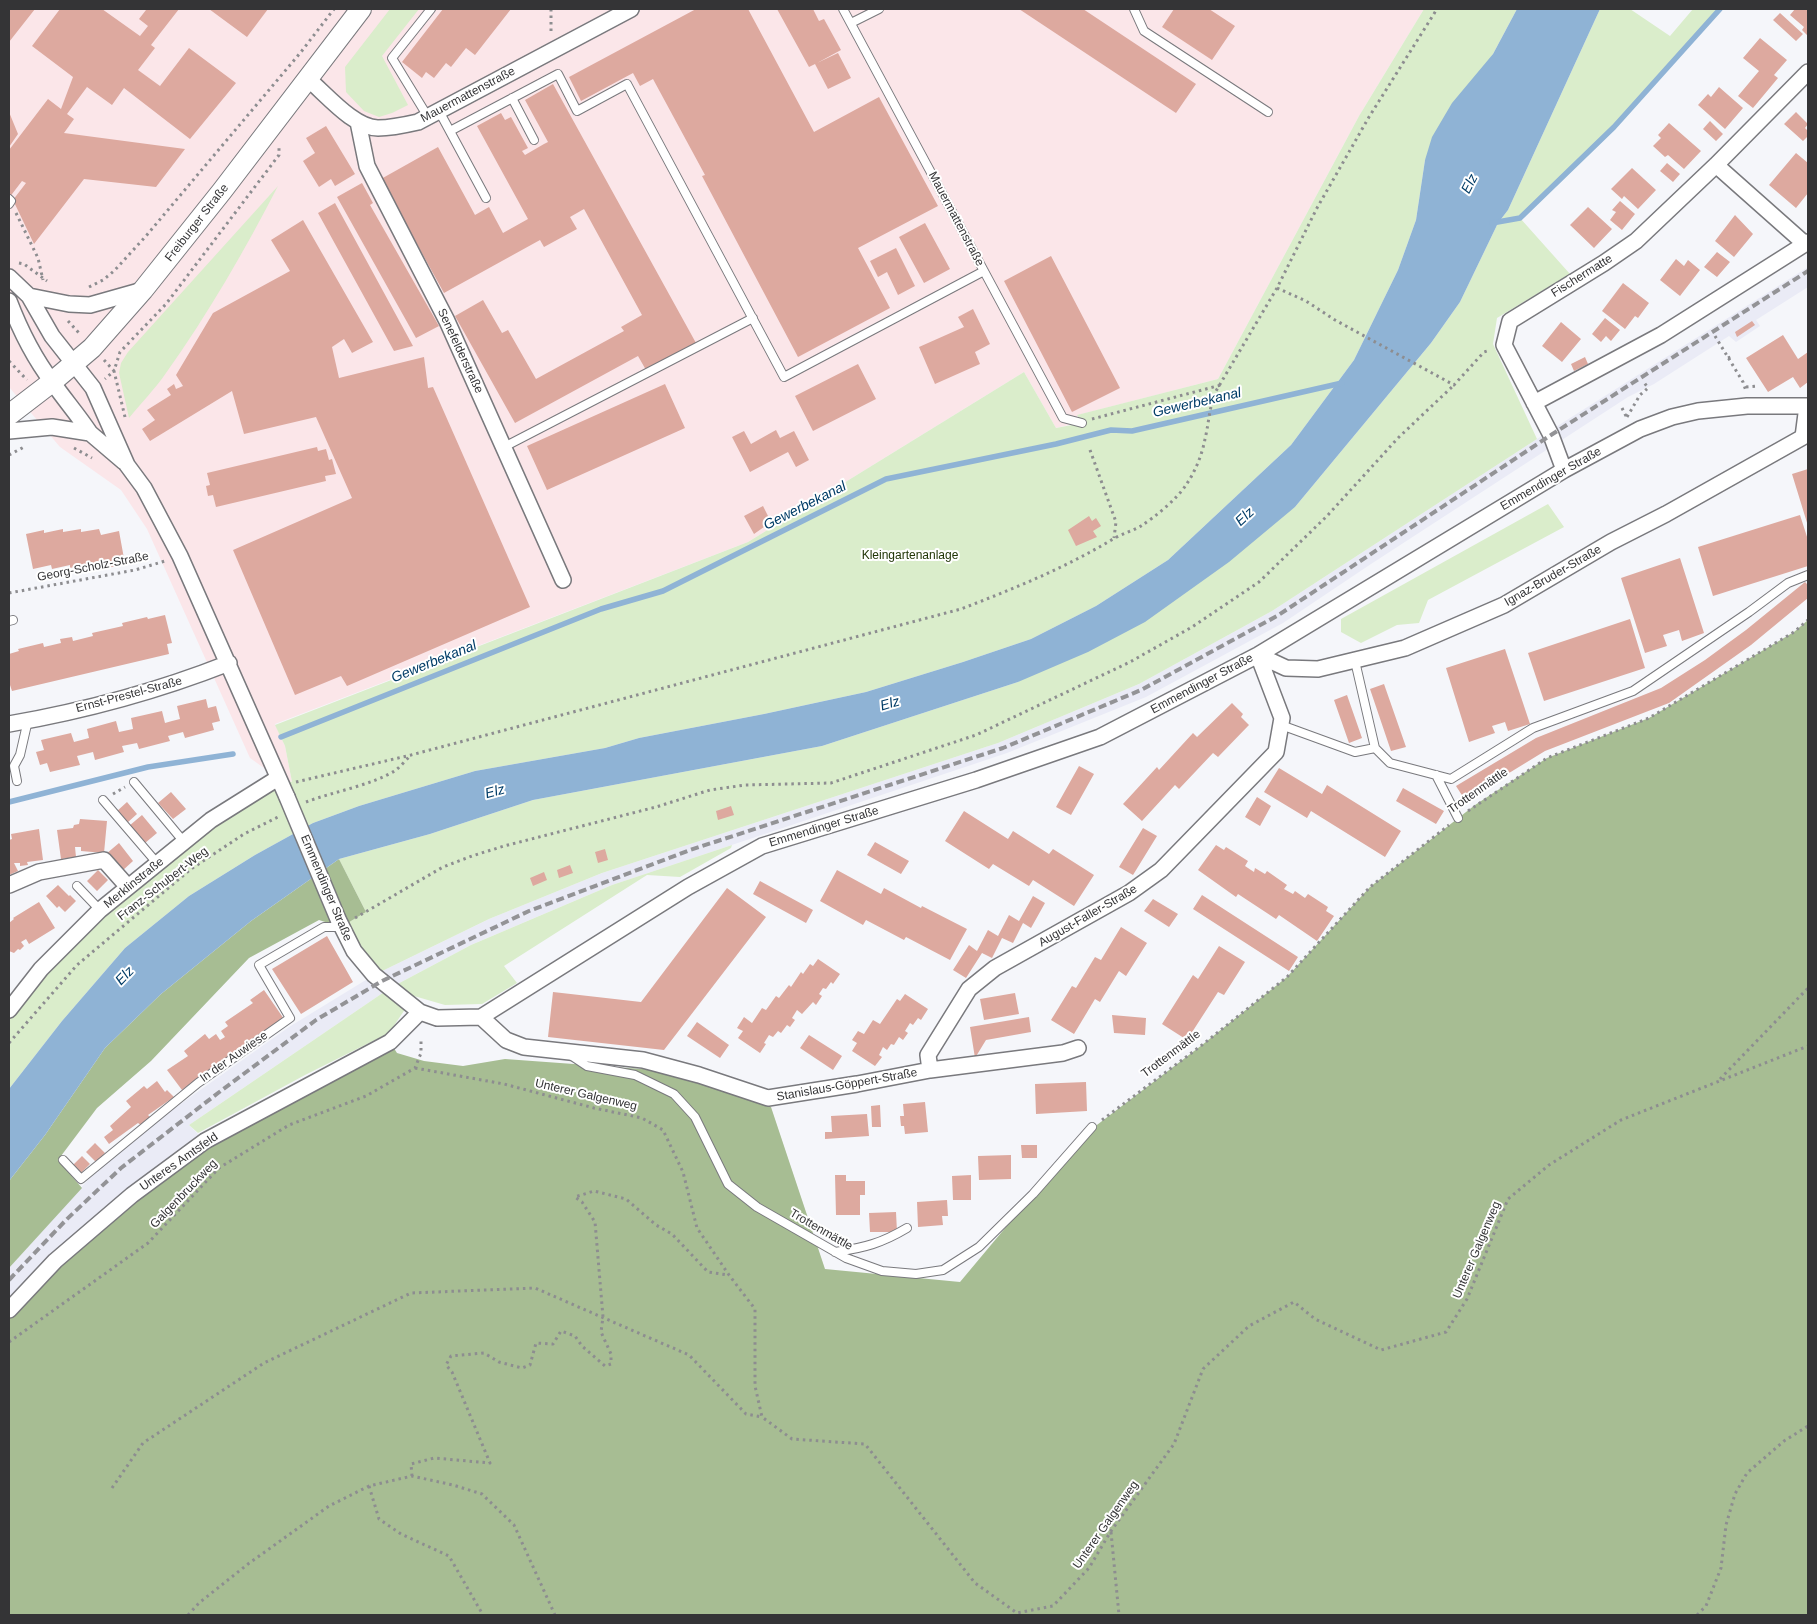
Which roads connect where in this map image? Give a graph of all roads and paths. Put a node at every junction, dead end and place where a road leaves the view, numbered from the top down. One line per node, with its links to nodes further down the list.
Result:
1 (334, 9): 30 (path)
2 (361, 9): 13 (street, Freiburger Straße)
3 (431, 9): 16 (lane)
4 (551, 9): 11 (path)
5 (631, 9): 11 (street, Mauermattenstraße)
6 (843, 9): 10 (lane, Mauermattenstraße)
7 (879, 9): 10 (lane)
8 (1134, 9): 15 (lane)
9 (1437, 9): 31 (path)
10 (851, 23): 26 (lane, Mauermattenstraße)
11 (552, 51): 16 (street, Mauermattenstraße)
12 (1808, 72): 21 (street, Fischermatte)
13 (308, 79): 17 (street, Mauermattenstraße); 32 (street, Freiburger Straße)
14 (512, 98): 18 (lane); 19 (lane); 35 (lane)
15 (1268, 112)
16 (433, 114): 17 (street, Mauermattenstraße); 18 (lane)
17 (358, 122): 56 (street, Senefelderstraße)
18 (450, 131): 22 (lane)
19 (534, 140)
20 (279, 155): 52 (path)
21 (1716, 165): 24 (street); 37 (street, Fischermatte)
22 (486, 198)
23 (9, 201): 28 (path)
24 (1807, 243): 48 (street)
25 (16, 263): 28 (path)
26 (984, 271): 35 (lane); 53 (lane, Mauermattenstraße)
27 (9, 278): 33 (street)
28 (44, 280): 29 (path)
29 (52, 283)
30 (88, 288)
31 (1277, 288): 44 (path); 45 (path)
32 (143, 290): 33 (street); 40 (street, Freiburger Straße)
33 (29, 296): 40 (street, Emmendinger Straße)
34 (9, 301): 42 (street, Emmendinger Straße)
35 (753, 318): 56 (lane)
36 (1715, 336): 39 (path)
37 (1504, 344): 44 (path); 48 (street)
38 (1733, 356): 39 (path)
39 (1728, 358): 43 (path)
40 (74, 363): 42 (street, Freiburger Straße); 58 (street, Emmendinger Straße)
41 (1643, 381): 51 (path)
42 (52, 382): 50 (street, Freiburger Straße); 55 (street, Emmendinger Straße)
43 (1743, 382)
44 (1454, 384): 88 (path)
45 (1221, 385): 53 (path); 60 (path)
46 (1758, 386): 47 (path)
47 (1746, 387)
48 (1534, 403): 59 (street)
49 (1808, 406): 59 (street, Emmendinger Straße); 67 (street, Ignaz-Bruder-Straße)
50 (9, 415)
51 (1627, 418)
52 (127, 422)
53 (1078, 422)
54 (9, 431): 55 (street)
55 (90, 433): 58 (street, Emmendinger Straße)
56 (504, 447): 63 (street, Senefelderstraße)
57 (1090, 450): 60 (path)
58 (127, 465): 61 (street, Emmendinger Straße)
59 (1564, 470): 66 (street, Emmendinger Straße)
60 (1114, 539): 73 (path)
61 (180, 556): 64 (path, Georg-Scholz-Straße); 68 (street, Emmendinger Straße)
62 (1808, 575): 74 (lane)
63 (563, 580)
64 (9, 593)
65 (1808, 620): 81 (path, Trottenmättle)
66 (1258, 655): 67 (street, Ignaz-Bruder-Straße); 71 (street, August-Faller-Straße); 95 (street, Emmendinger Straße)
67 (1355, 660): 72 (lane)
68 (229, 663): 69 (street, Ernst-Prestel-Straße); 75 (street, Emmendinger Straße)
69 (28, 720): 70 (street, Ernst-Prestel-Straße); 76 (lane)
70 (9, 724)
71 (1281, 725): 72 (lane); 102 (street, August-Faller-Straße)
72 (1375, 748): 74 (lane)
73 (411, 755): 75 (path); 79 (path)
74 (1436, 775): 81 (lane)
75 (278, 778): 79 (street, Emmendinger Straße); 82 (street, Merklinstraße)
76 (17, 781)
77 (134, 782): 78 (path); 82 (lane)
78 (104, 800): 83 (lane)
79 (293, 801): 89 (street, Emmendinger Straße, bridge)
80 (283, 814): 97 (path, Franz-Schubert-Weg)
81 (1458, 818): 104 (path, Trottenmättle)
82 (184, 842): 83 (street, Merklinstraße)
83 (157, 863): 86 (street, Merklinstraße)
84 (9, 885): 86 (street)
85 (77, 886): 87 (lane)
86 (128, 887): 87 (street, Merklinstraße)
87 (100, 910): 93 (street, Merklinstraße)
88 (366, 912)
89 (340, 923): 90 (lane, In der Auwiese); 94 (street, Emmendinger Straße)
90 (292, 945): 91 (lane); 105 (lane, In der Auwiese)
91 (298, 954)
92 (1808, 988): 103 (path)
93 (9, 1010)
94 (420, 1012): 95 (street, Emmendinger Straße); 109 (street, Unteres Amtsfeld)
95 (482, 1017): 100 (street, Stanislaus-Göppert-Straße)
96 (421, 1042): 101 (path)
97 (9, 1043)
98 (1808, 1046): 103 (path, Unterer Galgenweg)
99 (1078, 1048): 102 (street, Stanislaus-Göppert-Straße)
100 (566, 1052): 102 (street, Stanislaus-Göppert-Straße); 107 (lane, Trottenmättle)
101 (415, 1068): 108 (path, Unterer Galgenweg); 111 (path, Galgenbruckweg)
102 (930, 1070)
103 (1719, 1080): 117 (path, Unterer Galgenweg)
104 (1092, 1127): 107 (lane, Trottenmättle)
105 (63, 1160)
106 (907, 1228): 107 (lane)
107 (835, 1252)
108 (729, 1275): 110 (path); 112 (path, Unterer Galgenweg)
109 (9, 1310)
110 (603, 1317): 112 (path); 114 (path); 116 (path)
111 (9, 1342)
112 (762, 1417): 117 (path, Unterer Galgenweg)
113 (1808, 1426): 122 (path)
114 (412, 1476): 115 (path); 120 (path)
115 (369, 1486): 118 (path); 119 (path)
116 (112, 1488)
117 (1111, 1531): 121 (path)
118 (188, 1615)
119 (482, 1615)
120 (555, 1615)
121 (1119, 1615)
122 (1697, 1615)

